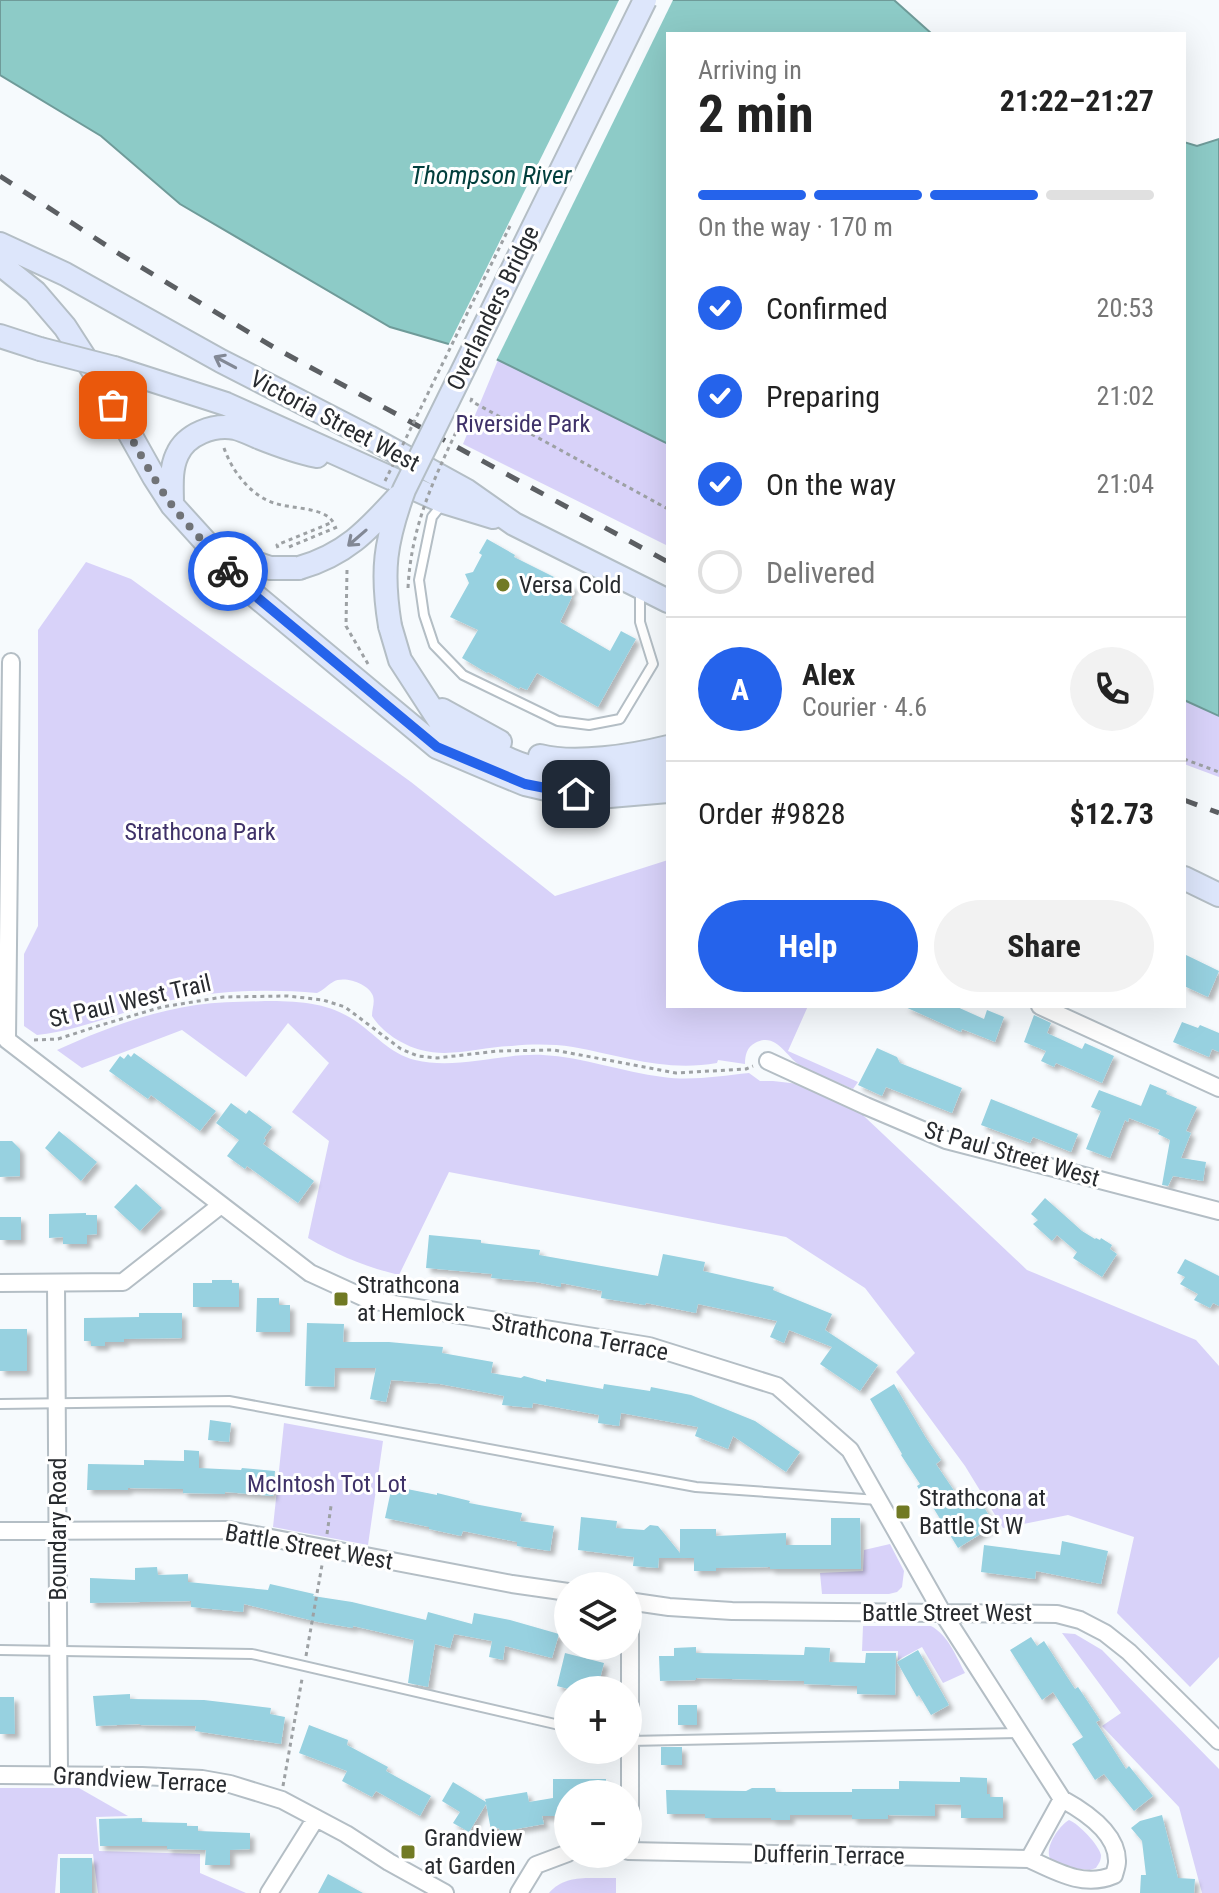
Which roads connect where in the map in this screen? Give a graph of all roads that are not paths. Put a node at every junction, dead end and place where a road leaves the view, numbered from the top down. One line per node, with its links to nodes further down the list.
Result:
1 (645, 0): 6 (main road, Overlanders Bridge, bridge)
2 (0, 244): 7 (main road, Victoria Street West, one-way to 2)
3 (0, 264): 9 (main road)
4 (0, 336): 5 (main road, bridge)
5 (358, 463): 8 (main road); 9 (main road)
6 (393, 488): 11 (main road, one-way to 11, bridge); 15 (main road, Overlanders Bridge, bridge)
7 (467, 491): 8 (lane); 10 (main road, Victoria Street West)
8 (444, 502): 10 (main road); 12 (lane)
9 (172, 505): 11 (main road)
10 (514, 524): 12 (main road, Victoria Street West)
11 (211, 548): 19 (main road)
12 (640, 587): 13 (main road, Victoria Street West)
13 (666, 600)
14 (11, 662): 24 (street)
15 (420, 692): 16 (main road); 19 (main road)
16 (442, 710): 17 (main road); 18 (main road)
17 (666, 748)
18 (666, 769)
19 (503, 775): 20 (main road)
20 (666, 791)
21 (1187, 878): 22 (main road)
22 (1219, 895)
23 (1044, 1008): 26 (street)
24 (2, 1037): 27 (street, Strathcona Terrace)
25 (768, 1061): 28 (street, St Paul Street West)
26 (1219, 1088)
27 (221, 1205): 30 (street); 33 (street, Strathcona Terrace)
28 (1219, 1211)
29 (0, 1283): 30 (street)
30 (56, 1283): 32 (street, Boundary Road)
31 (0, 1404): 32 (lane)
32 (57, 1404): 33 (lane); 35 (street, Boundary Road)
33 (878, 1500): 38 (street, Strathcona Terrace)
34 (0, 1531): 35 (street, Battle Street West)
35 (58, 1531): 36 (street, Battle Street West); 40 (street, Boundary Road)
36 (554, 1590)
37 (642, 1603): 38 (street, Battle Street West)
38 (942, 1612): 42 (street, Strathcona Terrace); 43 (street, Battle Street West)
39 (0, 1650): 40 (lane)
40 (58, 1650): 41 (lane); 45 (street, Boundary Road)
41 (554, 1724)
42 (1018, 1733): 44 (lane); 47 (street, Strathcona Terrace)
43 (1219, 1741)
44 (642, 1742)
45 (59, 1774): 46 (street, Grandview Terrace); 48 (street, Grandview Terrace)
46 (0, 1775)
47 (1062, 1799): 51 (street); 52 (street, Strathcona Terrace)
48 (316, 1818): 53 (street); 54 (street, Grandview Terrace)
49 (642, 1851): 51 (street, Dufferin Terrace)
50 (554, 1858): 55 (street)
51 (1029, 1859): 52 (street, Dufferin Terrace)
52 (1114, 1875)
53 (269, 1893)
54 (445, 1893)
55 (519, 1893)

